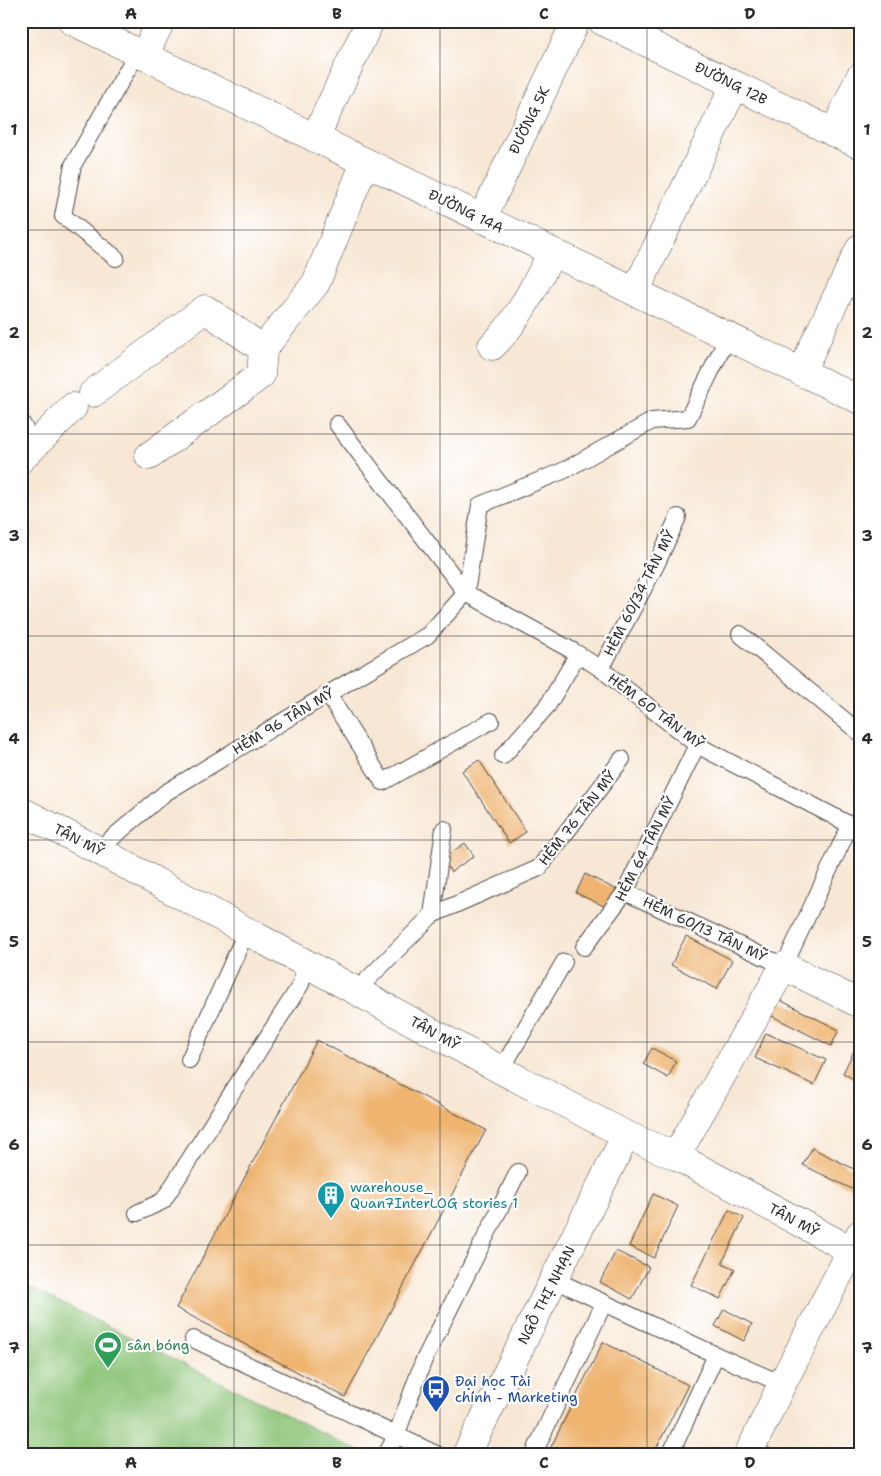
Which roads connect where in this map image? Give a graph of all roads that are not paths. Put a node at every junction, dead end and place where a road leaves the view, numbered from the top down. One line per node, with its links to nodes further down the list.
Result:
1 (72, 21): 6 (street, ĐƯỜNG 14A)
2 (160, 21): 6 (street)
3 (370, 21): 10 (street)
4 (576, 21): 13 (street, ĐƯỜNG 5K)
5 (602, 21): 8 (street, ĐƯỜNG 12B)
6 (141, 54): 10 (street, ĐƯỜNG 14A); 16 (lane)
7 (860, 78): 9 (street)
8 (735, 85): 9 (street, ĐƯỜNG 12B); 17 (street)
9 (834, 133): 11 (street, ĐƯỜNG 12B)
10 (315, 138): 12 (street, ĐƯỜNG 14A)
11 (860, 145)
12 (365, 162): 13 (street, ĐƯỜNG 14A); 20 (street)
13 (482, 219): 15 (street, ĐƯỜNG 14A)
14 (860, 248): 21 (street)
15 (552, 252): 17 (street, ĐƯỜNG 14A); 19 (street)
16 (116, 258)
17 (635, 292): 18 (street, ĐƯỜNG 14A)
18 (728, 337): 21 (street, ĐƯỜNG 14A); 28 (lane)
19 (492, 346)
20 (263, 349): 25 (street); 26 (street)
21 (801, 372): 22 (street, ĐƯỜNG 14A)
22 (860, 400)
23 (21, 422): 25 (lane)
24 (337, 424): 28 (lane)
25 (28, 453)
26 (149, 456)
27 (678, 517): 31 (lane, HẺM 60/34 TÂN MỸ)
28 (466, 592): 30 (lane, HẺM 60 TÂN MỸ); 32 (lane, HẺM 96 TÂN MỸ)
29 (740, 634): 34 (lane)
30 (578, 654): 31 (lane, HẺM 60 TÂN MỸ); 36 (lane)
31 (601, 669): 35 (lane, HẺM 60 TÂN MỸ)
32 (328, 694): 33 (lane); 41 (lane, HẺM 96 TÂN MỸ)
33 (491, 721)
34 (860, 732)
35 (697, 745): 39 (lane, HẺM 60 TÂN MỸ); 42 (lane, HẺM 64 TÂN MỸ)
36 (503, 756)
37 (622, 759): 43 (lane, HẺM 76 TÂN MỸ)
38 (23, 815): 41 (street, TÂN MỸ)
39 (855, 827): 48 (lane, HẺM 60 TÂN MỸ)
40 (444, 829): 43 (lane)
41 (98, 850): 44 (street, TÂN MỸ)
42 (625, 892): 45 (lane, HẺM 64 TÂN MỸ); 48 (lane, HẺM 60/13 TÂN MỸ)
43 (432, 916): 49 (lane, HẺM 76 TÂN MỸ)
44 (246, 932): 47 (street, TÂN MỸ); 51 (lane)
45 (584, 947)
46 (564, 962): 52 (lane)
47 (306, 963): 49 (street, TÂN MỸ); 56 (lane)
48 (784, 966): 50 (street); 54 (street, HẺM 60 TÂN MỸ)
49 (357, 990): 52 (street, TÂN MỸ)
50 (860, 1004)
51 (189, 1060)
52 (501, 1070): 53 (street, TÂN MỸ)
53 (626, 1135): 54 (street, TÂN MỸ); 58 (street, NGÔ THỊ NHẠN)
54 (676, 1156): 57 (street, TÂN MỸ)
55 (518, 1172): 63 (lane)
56 (137, 1213)
57 (857, 1246): 62 (street)
58 (553, 1279): 59 (lane); 67 (street, NGÔ THỊ NHẠN)
59 (604, 1304): 61 (lane); 64 (lane)
60 (193, 1339): 63 (lane)
61 (716, 1355): 62 (lane); 68 (lane)
62 (782, 1384): 69 (street)
63 (396, 1436): 65 (lane); 66 (lane)
64 (536, 1449)
65 (386, 1455)
66 (438, 1455)
67 (466, 1455)
68 (670, 1455)
69 (748, 1455)

